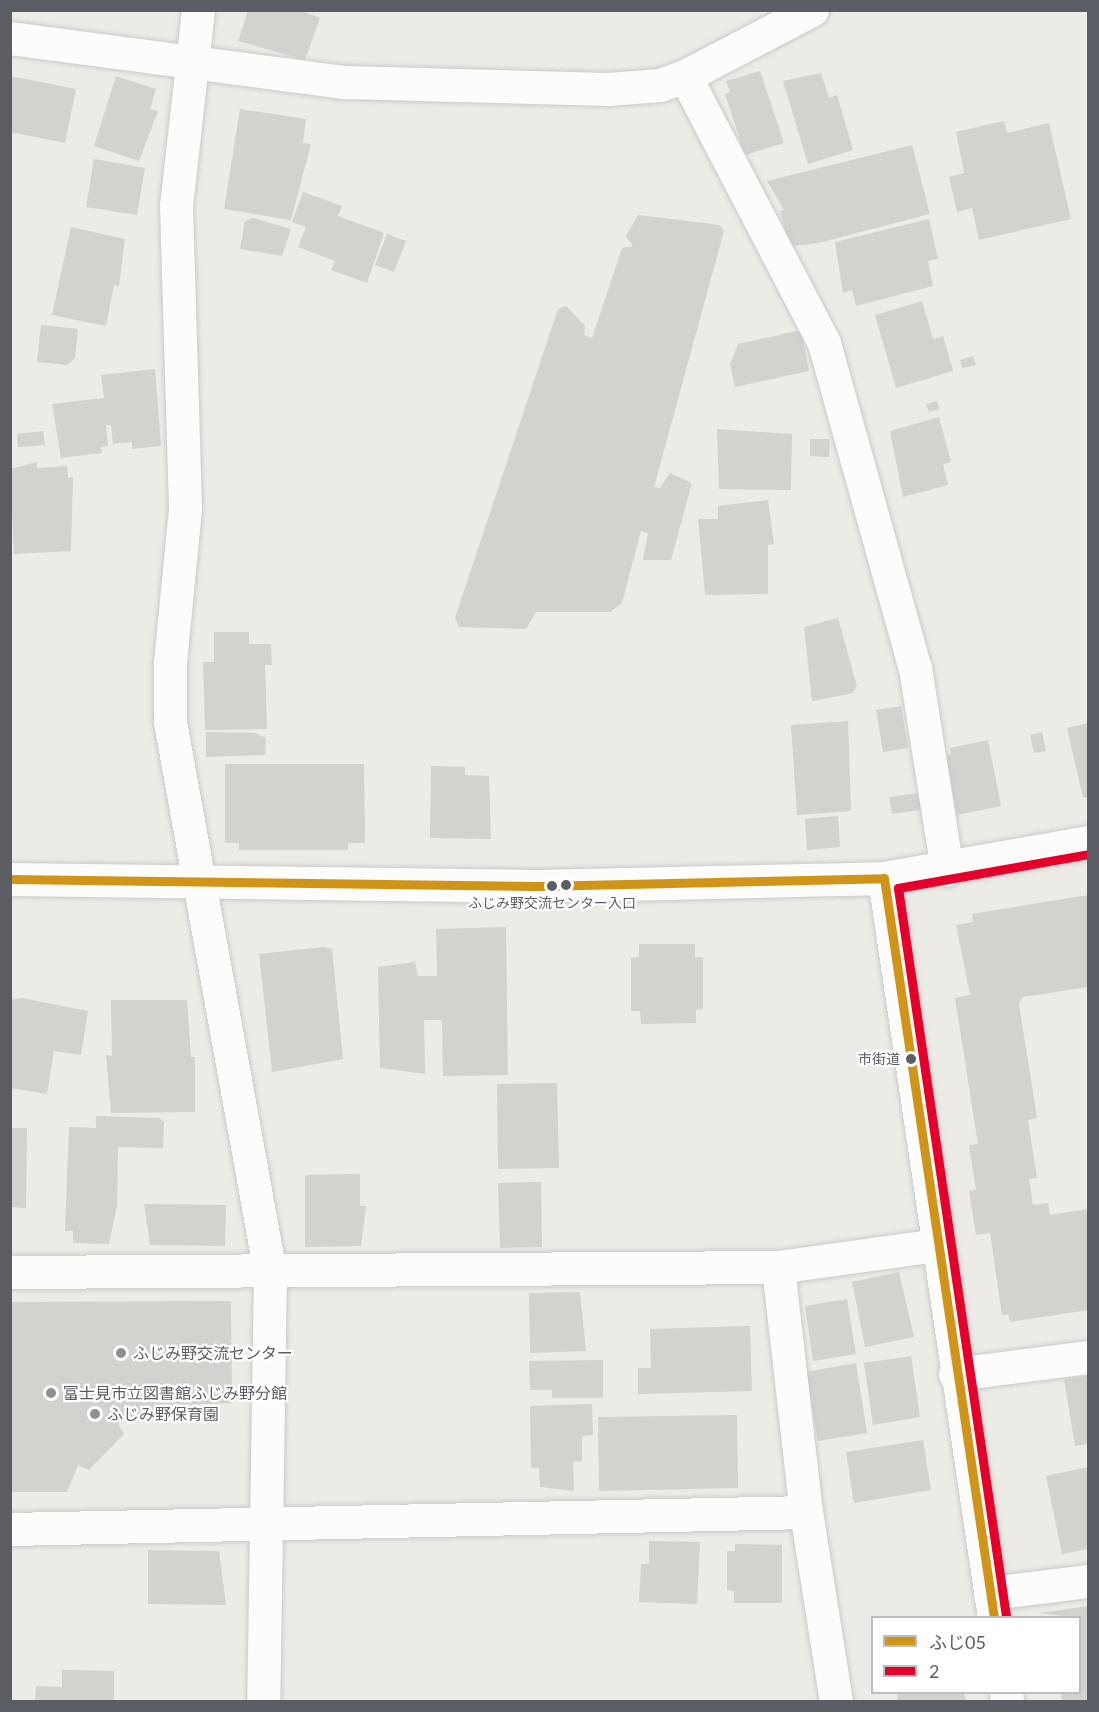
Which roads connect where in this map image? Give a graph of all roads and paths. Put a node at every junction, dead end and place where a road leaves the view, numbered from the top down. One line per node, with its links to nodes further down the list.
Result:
1 (198, 10): 4 (street)
2 (812, 10): 5 (street)
3 (10, 38): 4 (street)
4 (189, 64): 5 (street); 8 (street)
5 (685, 76): 7 (street)
6 (1089, 842): 7 (street)
7 (947, 869): 9 (street)
8 (197, 878): 9 (street); 10 (street); 14 (street)
9 (884, 878): 11 (street)
10 (10, 879)
11 (936, 1245): 12 (street); 16 (street)
12 (778, 1267): 14 (street); 17 (street)
13 (10, 1272): 14 (street)
14 (270, 1273): 18 (street)
15 (1089, 1357): 16 (street)
16 (955, 1374): 21 (street)
17 (806, 1512): 18 (street); 23 (street)
18 (268, 1526): 19 (street); 22 (street)
19 (10, 1529)
20 (1089, 1581): 21 (street)
21 (992, 1605)
22 (263, 1701)
23 (836, 1701)

